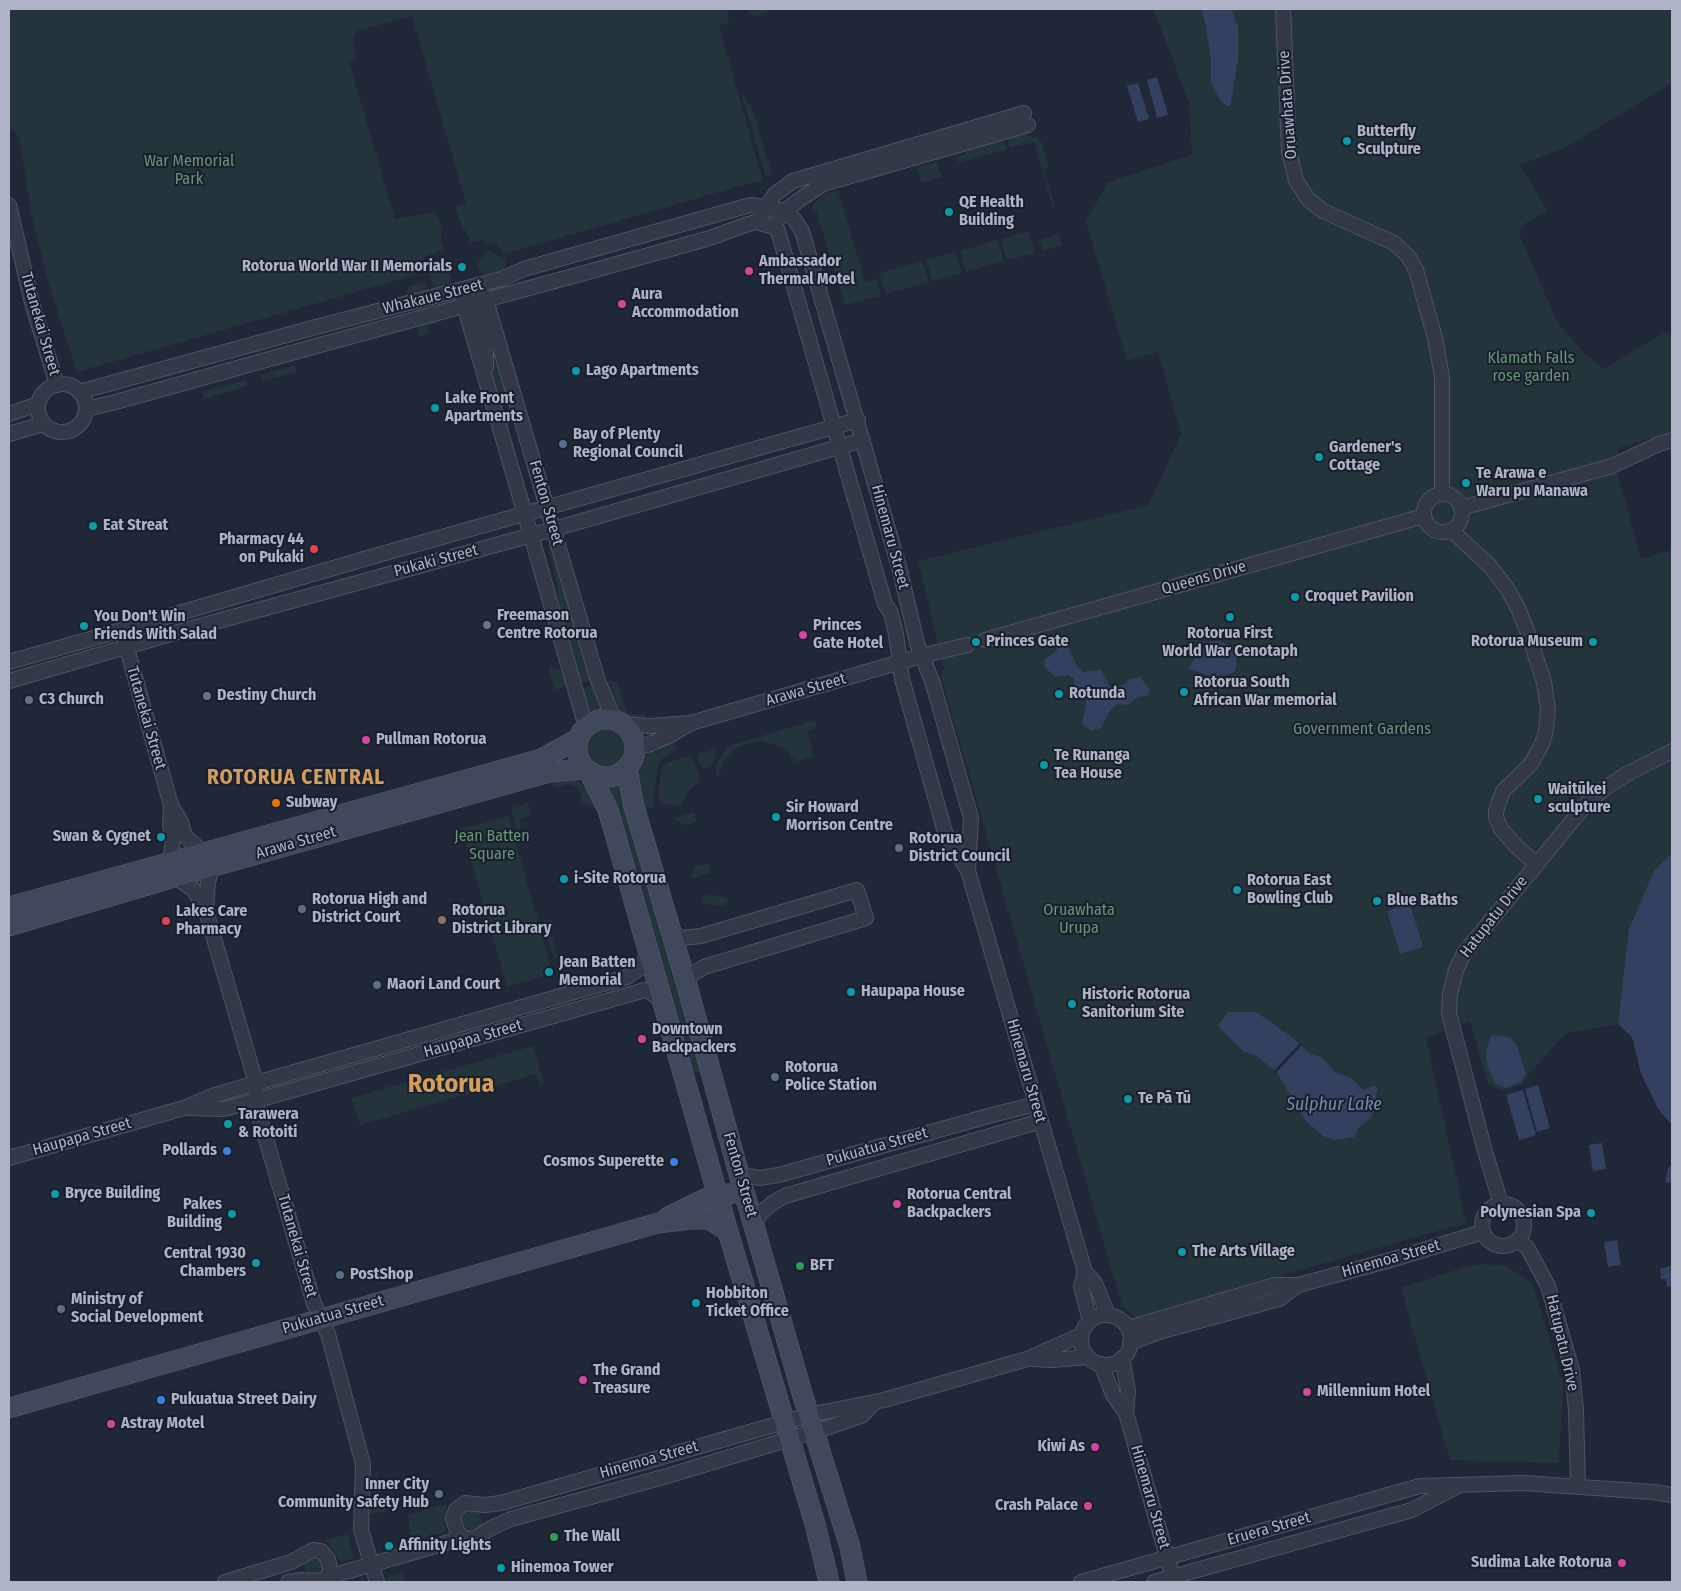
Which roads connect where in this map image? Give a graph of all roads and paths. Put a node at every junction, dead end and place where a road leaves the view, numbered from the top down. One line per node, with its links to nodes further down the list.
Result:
1 (1283, 9): 21 (street, Oruawhata Drive)
2 (9, 205): 9 (street, Tutanekai Street)
3 (766, 207): 4 (street, Whakaue Street); 4 (street); 5 (street); 7 (street, Whakaue Street)
4 (785, 211): 6 (street); 14 (street, Hinemaru Street)
5 (756, 222): 6 (street); 8 (street, Whakaue Street)
6 (773, 227): 16 (street, Hinemaru Street)
7 (469, 288): 8 (street, Fenton Street); 8 (street, Fenton Street); 10 (street, Whakaue Street)
8 (474, 303): 12 (street, Whakaue Street); 23 (street, Fenton Street); 24 (street, Fenton Street)
9 (57, 385): 10 (street); 11 (street)
10 (79, 392): 12 (street)
11 (38, 404): 13 (street); 15 (street)
12 (86, 409): 15 (street)
13 (9, 414)
14 (858, 420): 16 (street, Pukaki Street); 18 (street, Hinemaru Street)
15 (43, 424): 17 (street)
16 (835, 426): 20 (street, Hinemaru Street); 23 (street, Pukaki Street)
17 (9, 434)
18 (863, 440): 20 (street, Pukaki Street); 33 (street, Hinemaru Street)
19 (1672, 440): 22 (street)
20 (840, 446): 26 (street, Pukaki Street); 35 (street, Hinemaru Street)
21 (1442, 493): 22 (street); 25 (street)
22 (1461, 508): 27 (street)
23 (548, 509): 24 (street, Pukaki Street); 26 (street, Fenton Street)
24 (525, 514): 28 (street, Fenton Street); 29 (street, Pukaki Street)
25 (1424, 516): 27 (street); 30 (street, Queens Drive)
26 (554, 528): 28 (street, Pukaki Street); 37 (street, Fenton Street)
27 (1451, 530): 46 (street)
28 (531, 535): 32 (street, Pukaki Street); 39 (street, Fenton Street)
29 (122, 630): 32 (street, Tutanekai Street); 34 (street, Pukaki Street)
30 (985, 640)
31 (967, 645): 33 (street)
32 (126, 646): 36 (street, Pukaki Street); 44 (street, Tutanekai Street)
33 (922, 656): 35 (street, Arawa Street); 48 (street, Hinemaru Street)
34 (9, 662)
35 (899, 663): 38 (street, Arawa Street); 48 (street, Hinemaru Street)
36 (9, 681)
37 (618, 722): 38 (street, Arawa Street); 39 (main road); 40 (main road)
38 (691, 723): 40 (street, Arawa Street)
39 (582, 733): 43 (main road); 45 (main road, Arawa Street)
40 (634, 747): 42 (main road)
41 (1672, 752): 46 (street, Hatupatu Drive)
42 (627, 767): 43 (main road); 52 (main road, Fenton Street)
43 (588, 770): 45 (main road, Arawa Street); 53 (main road, Fenton Street)
44 (171, 805): 45 (street, Tutanekai Street); 47 (street, Tutanekai Street)
45 (208, 859): 47 (main road, Arawa Street); 50 (street, Tutanekai Street)
46 (1536, 864): 64 (street, Hatupatu Drive)
47 (173, 869): 49 (main road, Arawa Street); 50 (street, Tutanekai Street); 51 (main road, Arawa Street)
48 (968, 871): 58 (street, Hinemaru Street)
49 (9, 907)
50 (206, 911): 56 (street, Tutanekai Street)
51 (9, 926)
52 (671, 932): 54 (main road, Fenton Street); 54 (street)
53 (650, 953): 55 (main road, Fenton Street); 56 (street, Haupapa Street)
54 (686, 982): 62 (main road, Fenton Street)
55 (666, 1009): 57 (street, Haupapa Street); 63 (main road, Fenton Street)
56 (256, 1083): 57 (street, Tutanekai Street); 59 (street, Haupapa Street)
57 (256, 1101): 59 (street, Haupapa Street); 72 (street, Tutanekai Street)
58 (1036, 1104): 60 (street, Hinemaru Street); 62 (street, Pukuatua Street)
59 (184, 1108): 61 (street, Haupapa Street)
60 (1041, 1121): 66 (street, Pukuatua Street); 69 (street, Hinemaru Street)
61 (9, 1158)
62 (739, 1174): 63 (main road, Fenton Street)
63 (726, 1204): 65 (main road, Pukuatua Street); 65 (main road, Pukuatua Street); 66 (main road, Fenton Street); 84 (main road, Fenton Street)
64 (1501, 1204): 67 (street); 68 (street)
65 (658, 1223): 72 (main road, Pukuatua Street)
66 (754, 1223): 83 (main road, Fenton Street)
67 (1483, 1232): 68 (street); 70 (street, Hinemoa Street)
68 (1517, 1241): 86 (street, Hatupatu Drive)
69 (1084, 1272): 71 (street, Hinemaru Street); 73 (street, Hinemaru Street)
70 (1298, 1285): 74 (street, Hinemoa Street); 76 (street, Hinemoa Street)
71 (1108, 1315): 73 (street); 74 (street)
72 (320, 1318): 81 (main road, Pukuatua Street); 90 (street, Tutanekai Street)
73 (1090, 1321): 75 (street)
74 (1128, 1328): 76 (street)
75 (1082, 1335): 77 (street); 79 (street, Hinemoa Street)
76 (1130, 1343): 78 (street)
77 (1088, 1356): 79 (street, Hinemoa Street); 80 (street)
78 (1122, 1358): 80 (street); 82 (street, Hinemaru Street)
79 (1027, 1359): 83 (street, Hinemoa Street)
80 (1101, 1364): 82 (street, Hinemaru Street)
81 (9, 1408)
82 (1126, 1413): 89 (street, Hinemaru Street)
83 (812, 1423): 84 (street, Hinemoa Street); 97 (main road, Fenton Street)
84 (787, 1431): 88 (street, Hinemoa Street); 88 (street, Hinemoa Street); 96 (main road, Fenton Street)
85 (1458, 1486): 86 (street, Eruera Street); 89 (street, Eruera Street); 92 (street, Eruera Street)
86 (1578, 1486): 87 (street, Eruera Street)
87 (1672, 1496)
88 (463, 1538): 90 (street, Hinemoa Street)
89 (1168, 1558): 92 (street, Hinemaru Street); 98 (street, Eruera Street)
90 (371, 1565): 91 (street, Hinemoa Street); 95 (street, Tutanekai Street)
91 (328, 1577): 93 (street); 94 (street, Hinemoa Street)
92 (1174, 1579): 99 (street, Eruera Street)
93 (225, 1582)
94 (288, 1582)
95 (377, 1582)
96 (829, 1582)
97 (857, 1582)
98 (1081, 1582)
99 (1154, 1582)

